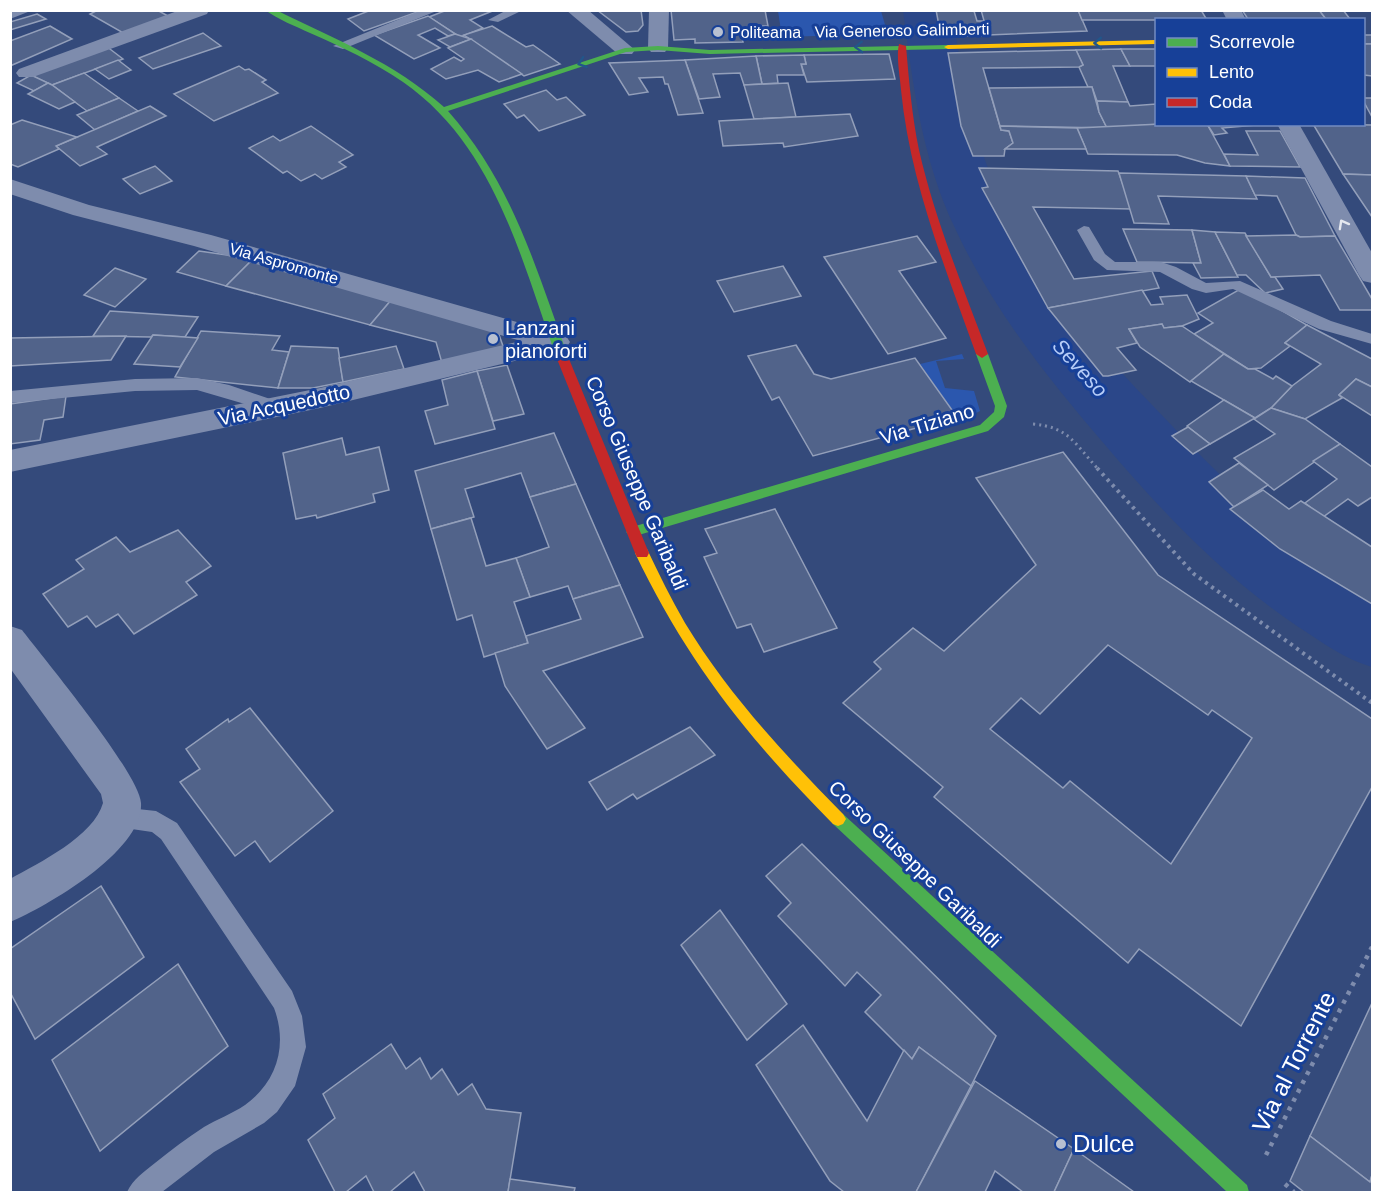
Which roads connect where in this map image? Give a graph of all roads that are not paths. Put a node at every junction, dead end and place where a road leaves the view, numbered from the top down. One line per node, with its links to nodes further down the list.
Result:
1 (28, 10): 8 (lane)
2 (200, 10): 15 (street)
3 (269, 10): 11 (street, Corso Giuseppe Garibaldi)
4 (434, 10): 11 (lane)
5 (518, 10): 9 (lane)
6 (575, 10): 14 (street)
7 (659, 10): 13 (street)
8 (10, 16)
9 (494, 20)
10 (1155, 42): 12 (street, Via Generoso Galimberti, one-way to 12)
11 (339, 46): 16 (street, Corso Giuseppe Garibaldi)
12 (902, 46): 13 (street, Via Generoso Galimberti, one-way to 13); 26 (street, Via Tiziano)
13 (658, 48): 14 (street, Via Generoso Galimberti)
14 (625, 50): 16 (street, Via Generoso Galimberti, one-way to 16)
15 (26, 73)
16 (443, 110): 22 (street, Corso Giuseppe Garibaldi)
17 (1289, 126): 20 (street, one-way to 17)
18 (10, 186): 22 (street, Via Aspromonte)
19 (1084, 230): 21 (lane)
20 (1372, 275)
21 (1372, 339)
22 (556, 342): 24 (street, Via Acquedotto); 26 (street, Corso Giuseppe Garibaldi)
23 (10, 397): 24 (lane)
24 (276, 407): 25 (street, Via Acquedotto)
25 (10, 461)
26 (632, 532): 31 (street, Corso Giuseppe Garibaldi)
27 (10, 640): 28 (street)
28 (119, 818): 29 (street); 30 (lane)
29 (10, 902)
30 (141, 1192)
31 (1240, 1192)

